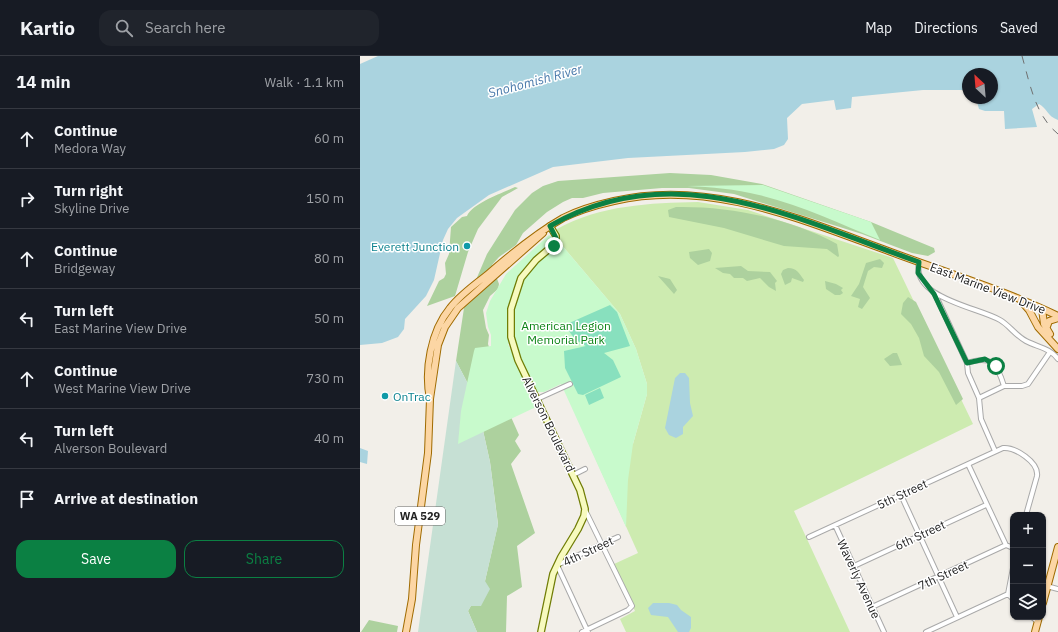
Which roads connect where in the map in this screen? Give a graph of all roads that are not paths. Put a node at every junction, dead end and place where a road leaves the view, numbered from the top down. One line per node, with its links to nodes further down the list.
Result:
1 (550, 226): 2 (main road, East Marine View Drive / WA 529); 17 (main road, Alverson Boulevard); 46 (main road, WA 529)
2 (919, 262): 3 (street); 4 (main road, East Marine View Drive / WA 529)
3 (934, 294): 11 (street); 13 (street)
4 (1020, 300): 5 (main road, East Marine View Drive / WA 529); 7 (main road)
5 (1042, 309): 6 (main road, East Marine View Drive / WA 529); 7 (main road); 8 (main road)
6 (1058, 317): 8 (main road)
7 (1038, 327): 10 (main road)
8 (1047, 331): 9 (main road)
9 (1058, 343)
10 (1058, 349)
11 (1050, 352): 12 (street); 15 (street)
12 (1058, 359)
13 (967, 363): 15 (street); 16 (street)
14 (570, 384): 17 (street)
15 (1004, 386): 16 (street)
16 (979, 398): 18 (street)
17 (537, 399): 21 (main road, Alverson Boulevard)
18 (996, 451): 19 (street, 5th Street); 25 (street)
19 (968, 464): 22 (street, 5th Street); 23 (street)
20 (585, 469): 21 (street)
21 (573, 475): 24 (main road, Alverson Boulevard)
22 (901, 495): 26 (street, 5th Street); 27 (street)
23 (986, 505): 27 (street, 6th Street); 31 (street)
24 (585, 509): 30 (street); 34 (main road)
25 (1027, 512)
26 (835, 525): 29 (street, 5th Street); 35 (street, Waverly Avenue)
27 (920, 535): 35 (street, 6th Street); 36 (street)
28 (618, 536): 30 (street, 4th Street)
29 (809, 537)
30 (602, 544): 34 (street, 4th Street); 45 (street)
31 (1006, 545): 32 (street); 36 (street, 7th Street)
32 (1010, 547)
33 (1058, 547): 38 (main road)
34 (557, 565): 45 (street); 47 (main road)
35 (854, 566): 42 (street, Waverly Avenue)
36 (939, 576): 42 (street, 7th Street); 43 (street)
37 (1010, 584): 41 (street)
38 (1046, 584)
39 (1046, 586): 40 (street)
40 (1058, 589)
41 (1008, 594): 43 (street)
42 (872, 607): 49 (street, Waverly Avenue)
43 (957, 617): 50 (street)
44 (1038, 620): 51 (main road)
45 (588, 631): 48 (street)
46 (406, 632)
47 (541, 632)
48 (582, 632)
49 (884, 632)
50 (926, 632)
51 (1035, 632)

